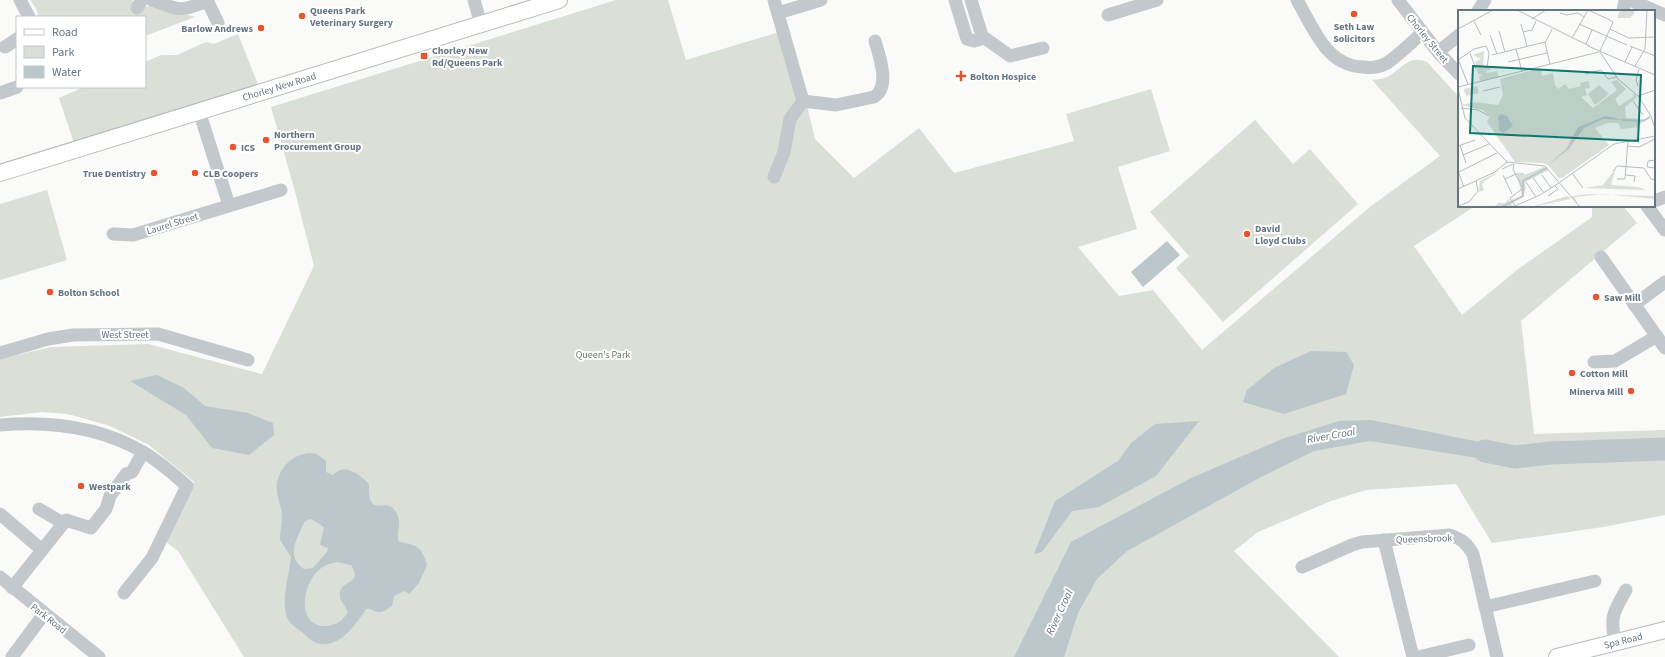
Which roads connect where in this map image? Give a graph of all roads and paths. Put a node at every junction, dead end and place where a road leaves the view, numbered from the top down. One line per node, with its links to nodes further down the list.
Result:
1 (20, 0): 21 (street)
2 (152, 0): 3 (street)
3 (208, 0): 22 (street)
4 (474, 0): 23 (street)
5 (559, 0): 23 (main road, Chorley New Road)
6 (774, 0): 18 (street)
7 (821, 0): 18 (street)
8 (955, 0): 25 (street)
9 (971, 0): 25 (street)
10 (1157, 0): 19 (street)
11 (1297, 0): 24 (street)
12 (1398, 0): 24 (street, Chorley Street)
13 (1625, 0): 15 (street)
14 (1630, 0): 16 (street)
15 (1623, 10)
16 (1653, 10)
17 (1655, 11): 20 (street)
18 (778, 13): 35 (street)
19 (1108, 15)
20 (1665, 15)
21 (28, 16)
22 (218, 23)
23 (481, 24): 36 (main road, Chorley New Road)
24 (1422, 33): 31 (street, Chorley Street)
25 (982, 36): 30 (street)
26 (1458, 36): 31 (street)
27 (16, 40): 29 (street)
28 (875, 40): 35 (street)
29 (5, 47)
30 (1043, 48)
31 (1438, 52): 32 (street, Chorley Street)
32 (1458, 73)
33 (16, 87): 34 (street)
34 (0, 92)
35 (803, 101): 38 (street)
36 (199, 111): 37 (main road, Chorley New Road); 42 (street)
37 (0, 173)
38 (774, 177)
39 (281, 190): 42 (street, Laurel Street)
40 (1665, 197): 41 (street)
41 (1655, 201)
42 (229, 205): 45 (street, Laurel Street)
43 (1648, 207): 44 (street)
44 (1665, 230)
45 (113, 234)
46 (1601, 257): 48 (street)
47 (1665, 282): 48 (street)
48 (1634, 306): 49 (street)
49 (1657, 336): 50 (street); 53 (street)
50 (1665, 348)
51 (0, 352): 52 (street, West Street)
52 (248, 360)
53 (1594, 362)
54 (0, 425): 55 (street)
55 (143, 452): 58 (street); 66 (street)
56 (39, 509): 58 (street)
57 (0, 514): 60 (street)
58 (63, 523): 60 (street)
59 (1384, 540): 61 (street, Queensbrook); 67 (street, Queensbrook); 75 (street, Queensbrook)
60 (42, 550): 64 (street)
61 (1302, 567)
62 (0, 577): 64 (street, Park Road)
63 (1595, 581): 67 (street)
64 (12, 588): 68 (street, Park Road)
65 (1626, 590): 70 (street)
66 (124, 593)
67 (1485, 607): 77 (street, Queensbrook)
68 (44, 614): 73 (street); 74 (street, Park Road)
69 (1665, 630): 70 (main road, Spa Road)
70 (1615, 642): 72 (main road, Spa Road)
71 (1469, 645): 76 (street)
72 (1563, 656)
73 (12, 657)
74 (99, 657)
75 (1413, 657)
76 (1418, 657)
77 (1497, 657)

